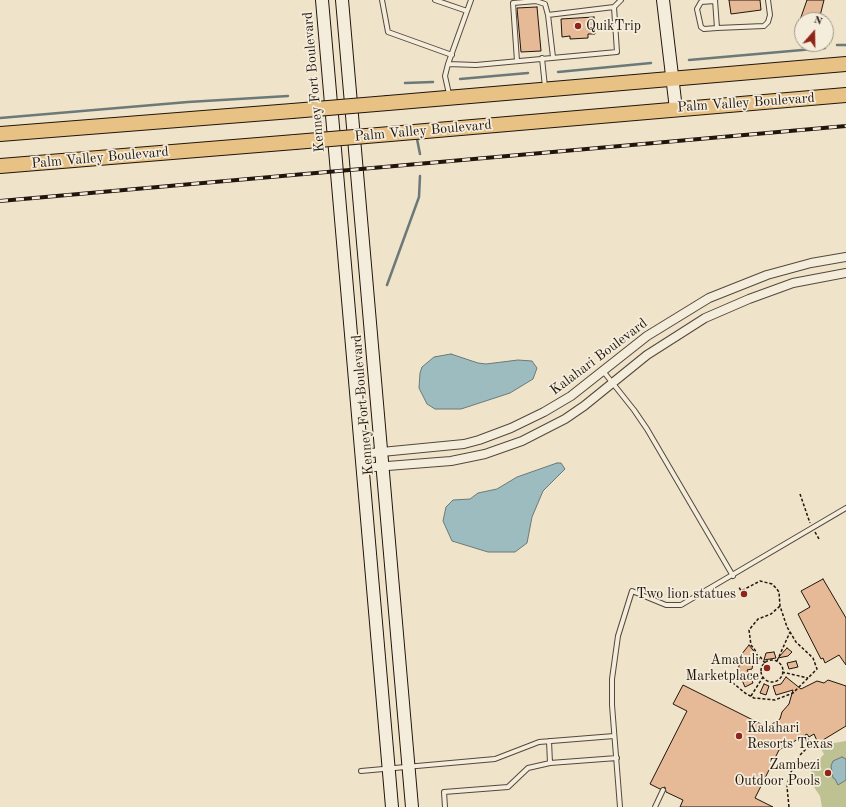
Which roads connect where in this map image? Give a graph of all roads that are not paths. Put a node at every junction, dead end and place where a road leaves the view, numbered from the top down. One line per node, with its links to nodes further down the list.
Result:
1 (322, 0): 33 (main road, Kenney Fort Boulevard)
2 (342, 0): 32 (main road, Kenney Fort Boulevard)
3 (382, 0): 15 (lane)
4 (435, 0): 12 (lane)
5 (471, 0): 12 (lane)
6 (621, 0): 11 (lane)
7 (663, 0): 21 (main road)
8 (715, 0): 14 (lane); 14 (lane)
9 (768, 0): 14 (lane)
10 (523, 1): 13 (lane); 18 (lane)
11 (614, 7): 13 (lane); 16 (lane)
12 (467, 11): 15 (lane)
13 (548, 15): 16 (lane)
14 (718, 28)
15 (452, 55): 19 (lane)
16 (553, 57): 17 (lane)
17 (542, 58): 18 (lane); 22 (lane)
18 (517, 61): 19 (lane)
19 (448, 64): 24 (lane)
20 (846, 64): 21 (highway)
21 (672, 78): 22 (highway); 25 (main road)
22 (546, 89): 24 (highway)
23 (846, 96): 25 (highway, Palm Valley Boulevard)
24 (450, 97): 26 (highway, bridge)
25 (676, 108): 27 (highway, Palm Valley Boulevard, bridge)
26 (0, 134)
27 (0, 166)
28 (846, 257): 30 (street, Kalahari Boulevard)
29 (846, 273): 31 (street, Kalahari Boulevard)
30 (603, 371): 31 (lane); 32 (street, Kalahari Boulevard)
31 (612, 383): 34 (street, Kalahari Boulevard); 37 (lane)
32 (382, 453): 33 (street, Kalahari Boulevard); 34 (main road, Kenney Fort Boulevard)
33 (361, 454): 35 (main road, Kenney Fort Boulevard)
34 (383, 466): 35 (street, Kalahari Boulevard); 42 (main road, Kenney Fort Boulevard)
35 (362, 468): 43 (main road, Kenney Fort Boulevard)
36 (846, 508): 37 (lane)
37 (732, 576): 38 (lane)
38 (614, 736): 39 (lane); 40 (lane)
39 (549, 741): 41 (lane); 42 (lane)
40 (617, 758): 41 (lane); 49 (lane)
41 (550, 763): 48 (lane)
42 (409, 767): 43 (lane); 47 (main road, Kenney Fort Boulevard)
43 (389, 769): 44 (lane); 46 (main road, Kenney Fort Boulevard)
44 (361, 771)
45 (663, 790): 50 (lane)
46 (392, 807)
47 (412, 807)
48 (445, 807)
49 (620, 807)
50 (655, 807)

